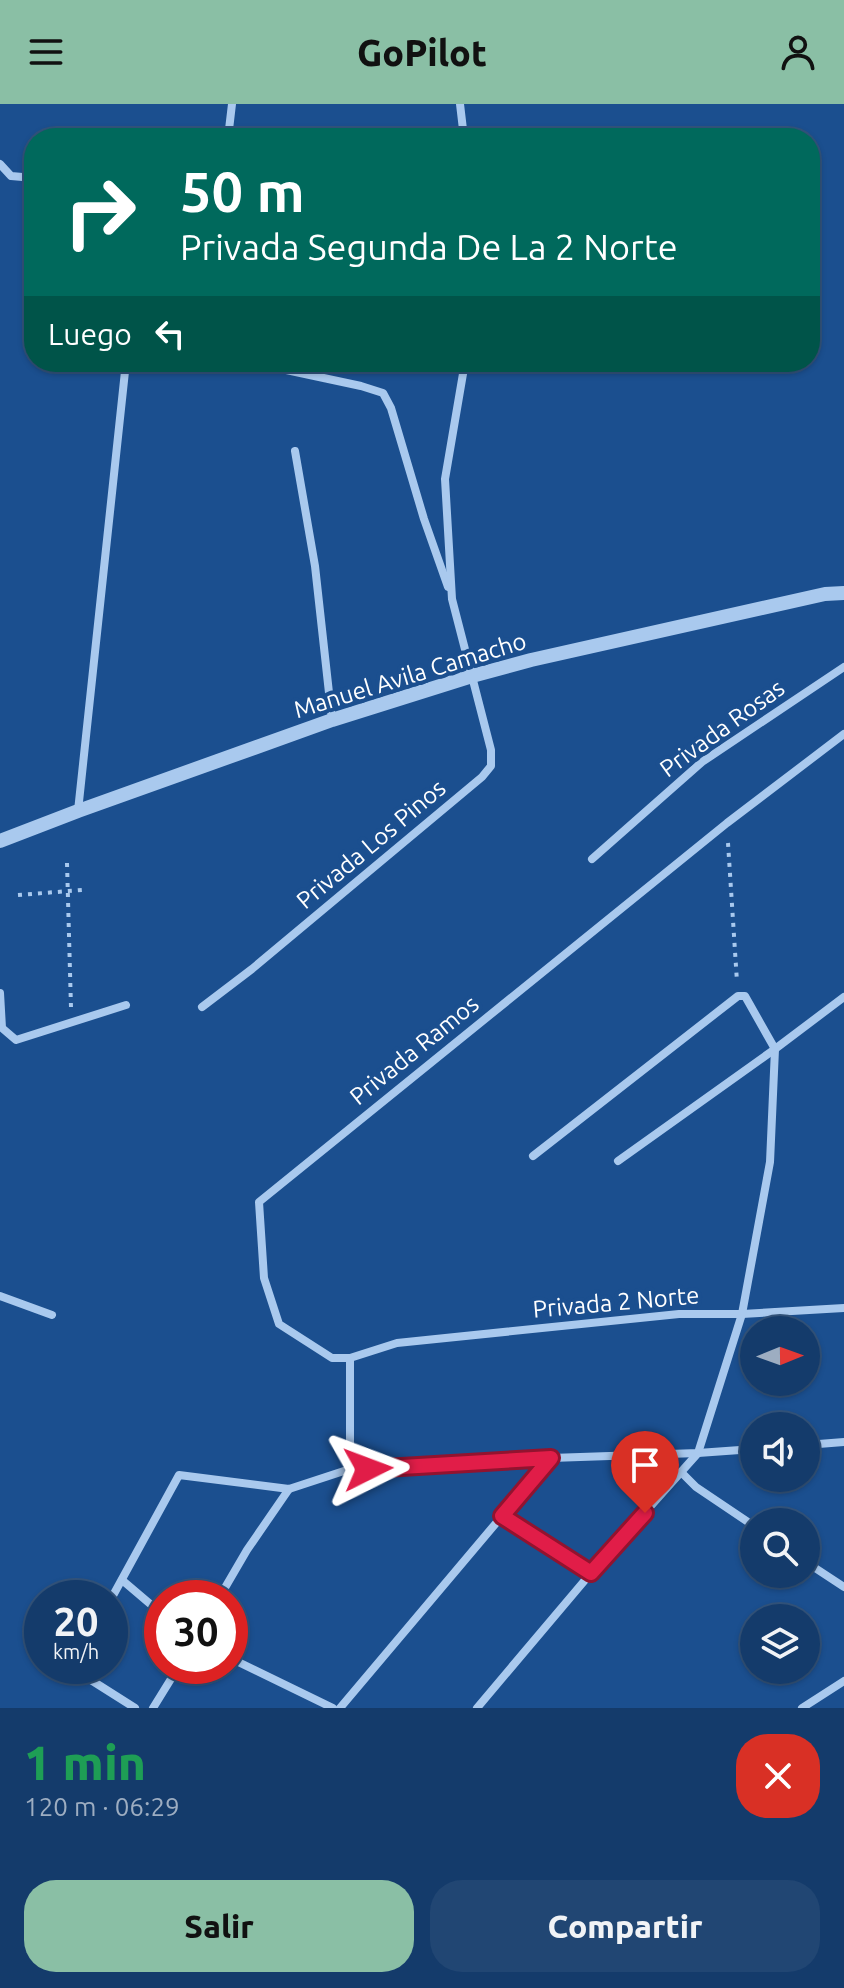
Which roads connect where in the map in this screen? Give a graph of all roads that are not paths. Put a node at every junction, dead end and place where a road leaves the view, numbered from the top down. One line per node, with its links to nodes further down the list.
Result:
1 (232, 104): 3 (street)
2 (460, 104): 4 (street)
3 (229, 128)
4 (463, 128)
5 (0, 164): 6 (street)
6 (24, 177)
7 (125, 372): 17 (street)
8 (296, 372): 12 (street)
9 (463, 372): 12 (street)
10 (295, 451): 15 (street)
11 (844, 593): 14 (street, Manuel Avila Camacho)
12 (452, 599): 14 (street)
13 (844, 667): 19 (street, Privada Rosas)
14 (472, 676): 15 (street, Manuel Avila Camacho); 23 (street, Privada Los Pinos)
15 (332, 720): 17 (street, Manuel Avila Camacho)
16 (844, 734): 31 (street, Privada Ramos)
17 (78, 811): 18 (street, Manuel Avila Camacho)
18 (0, 841)
19 (592, 859)
20 (0, 993): 22 (street)
21 (844, 997): 24 (street)
22 (126, 1005)
23 (202, 1007)
24 (775, 1049): 25 (street); 26 (street); 29 (street)
25 (533, 1156)
26 (618, 1161)
27 (0, 1296): 30 (street)
28 (844, 1308): 29 (street, Privada 2 Norte)
29 (742, 1314): 31 (street, Privada 2 Norte); 35 (street)
30 (52, 1315)
31 (350, 1358): 37 (street)
32 (844, 1442): 33 (street)
33 (820, 1444)
34 (740, 1450): 35 (street)
35 (698, 1453): 36 (street); 38 (street)
36 (551, 1458): 37 (street); 40 (street)
37 (350, 1469): 39 (street)
38 (681, 1472): 41 (street); 43 (street)
39 (289, 1489): 44 (street); 45 (street)
40 (502, 1516): 43 (street); 56 (street)
41 (740, 1517)
42 (820, 1571): 47 (street)
43 (591, 1573): 57 (street)
44 (122, 1580)
45 (230, 1580)
46 (128, 1585): 48 (street)
47 (844, 1587)
48 (144, 1599)
49 (248, 1667): 55 (street)
50 (844, 1681): 58 (street)
51 (97, 1684): 53 (street)
52 (168, 1684): 54 (street)
53 (135, 1708)
54 (153, 1708)
55 (333, 1708)
56 (340, 1708)
57 (477, 1708)
58 (802, 1708)

